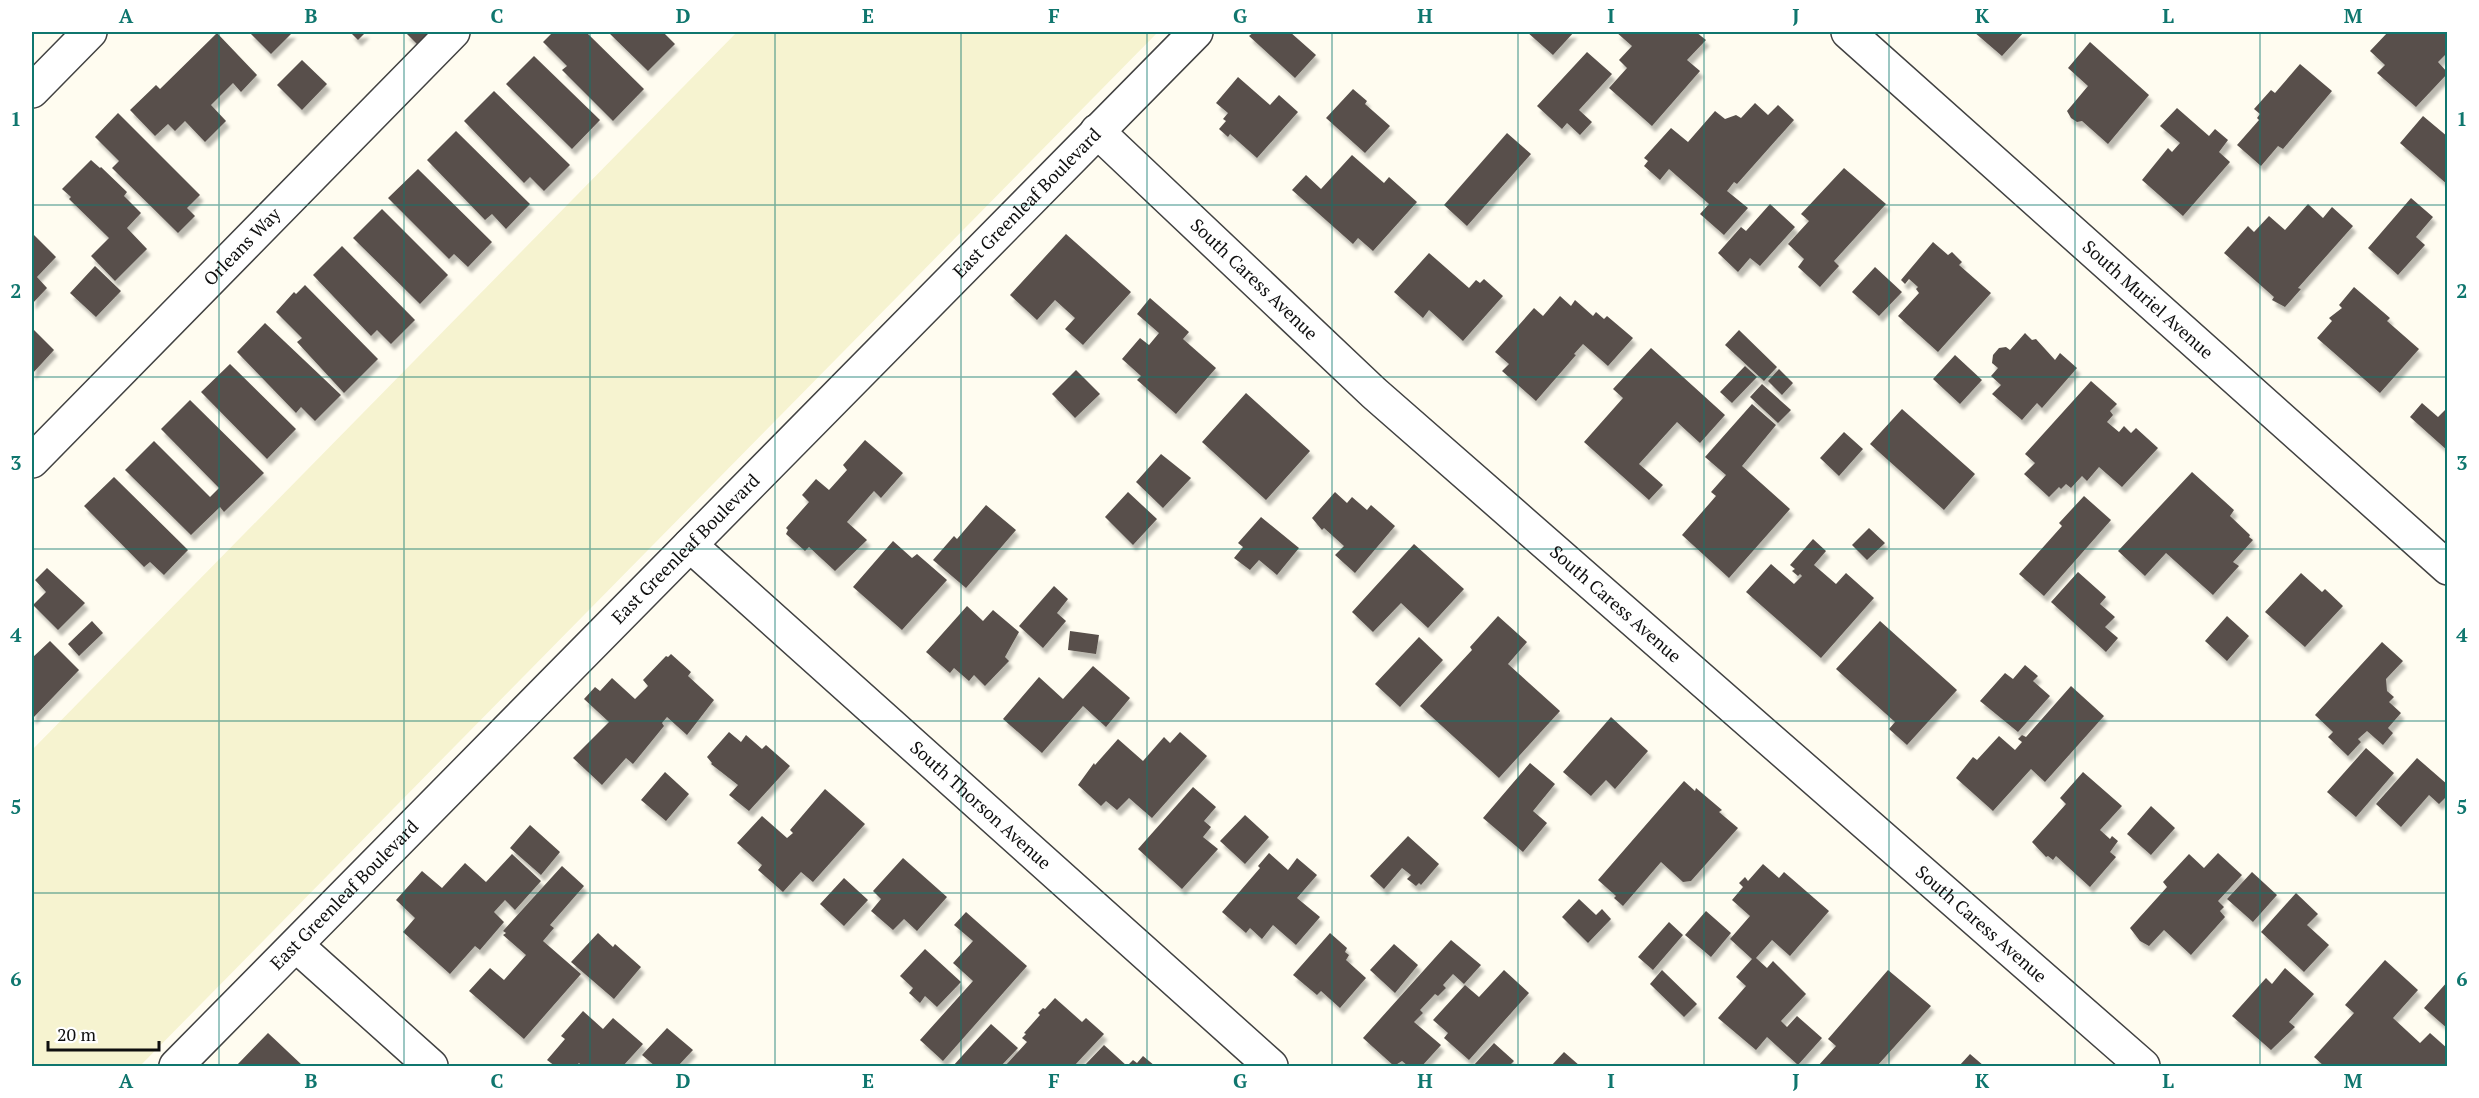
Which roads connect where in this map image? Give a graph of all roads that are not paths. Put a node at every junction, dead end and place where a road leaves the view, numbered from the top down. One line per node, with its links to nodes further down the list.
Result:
1 (90, 32): 5 (street)
2 (453, 32): 7 (street, Orleans Way)
3 (1196, 32): 6 (street, East Greenleaf Boulevard)
4 (1848, 32): 9 (street, South Muriel Avenue)
5 (32, 91)
6 (1097, 131): 8 (street, East Greenleaf Boulevard); 14 (street, South Caress Avenue)
7 (32, 461)
8 (690, 545): 10 (street, East Greenleaf Boulevard); 13 (street, South Thorson Avenue)
9 (2448, 568)
10 (297, 946): 11 (street, East Greenleaf Boulevard); 12 (street)
11 (176, 1066)
12 (431, 1066)
13 (1271, 1066)
14 (2143, 1066)

